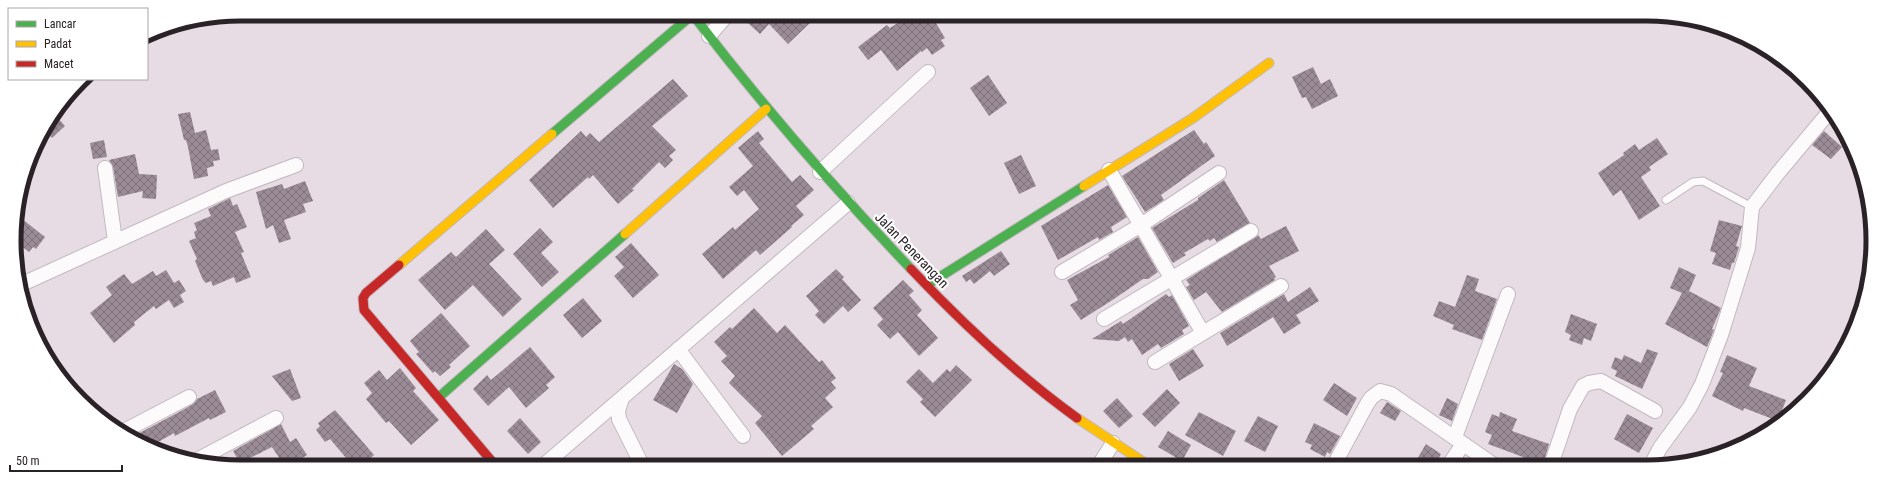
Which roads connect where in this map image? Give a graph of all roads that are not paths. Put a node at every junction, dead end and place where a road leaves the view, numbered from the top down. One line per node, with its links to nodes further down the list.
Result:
1 (686, 21): 31 (street)
2 (698, 21): 4 (street, Jalan Penerangan)
3 (722, 21): 4 (street)
4 (709, 36): 7 (street, Jalan Penerangan)
5 (1269, 63): 11 (street)
6 (928, 72): 12 (street)
7 (766, 108): 12 (street, Jalan Penerangan); 31 (street)
8 (1826, 115): 16 (street)
9 (296, 165): 19 (street)
10 (104, 168): 19 (street)
11 (1109, 170): 17 (street); 23 (street)
12 (820, 172): 15 (street, Jalan Penerangan)
13 (1219, 173): 17 (street)
14 (1666, 200): 16 (lane)
15 (848, 203): 23 (street, Jalan Penerangan); 28 (street)
16 (1752, 207): 49 (street)
17 (1141, 225): 20 (street); 21 (street)
18 (1251, 231): 21 (street)
19 (115, 241): 22 (street)
20 (1062, 272)
21 (1173, 279): 26 (street); 27 (street)
22 (25, 283)
23 (927, 285): 38 (street, Jalan Penerangan)
24 (1281, 286): 27 (street)
25 (1508, 294): 37 (street)
26 (1104, 319)
27 (1203, 333): 29 (street)
28 (678, 349): 32 (street); 36 (street)
29 (1155, 362)
30 (189, 396): 35 (street)
31 (439, 397): 40 (street)
32 (622, 398): 41 (street); 42 (street)
33 (1654, 411): 48 (street)
34 (276, 418): 39 (street)
35 (128, 429)
36 (743, 436)
37 (1459, 440): 45 (street); 46 (street); 47 (street)
38 (1114, 443): 43 (street); 44 (street, Jalan Penerangan)
39 (203, 457)
40 (491, 460)
41 (550, 460)
42 (640, 460)
43 (1102, 460)
44 (1140, 460)
45 (1337, 460)
46 (1451, 460)
47 (1487, 460)
48 (1553, 460)
49 (1654, 460)

